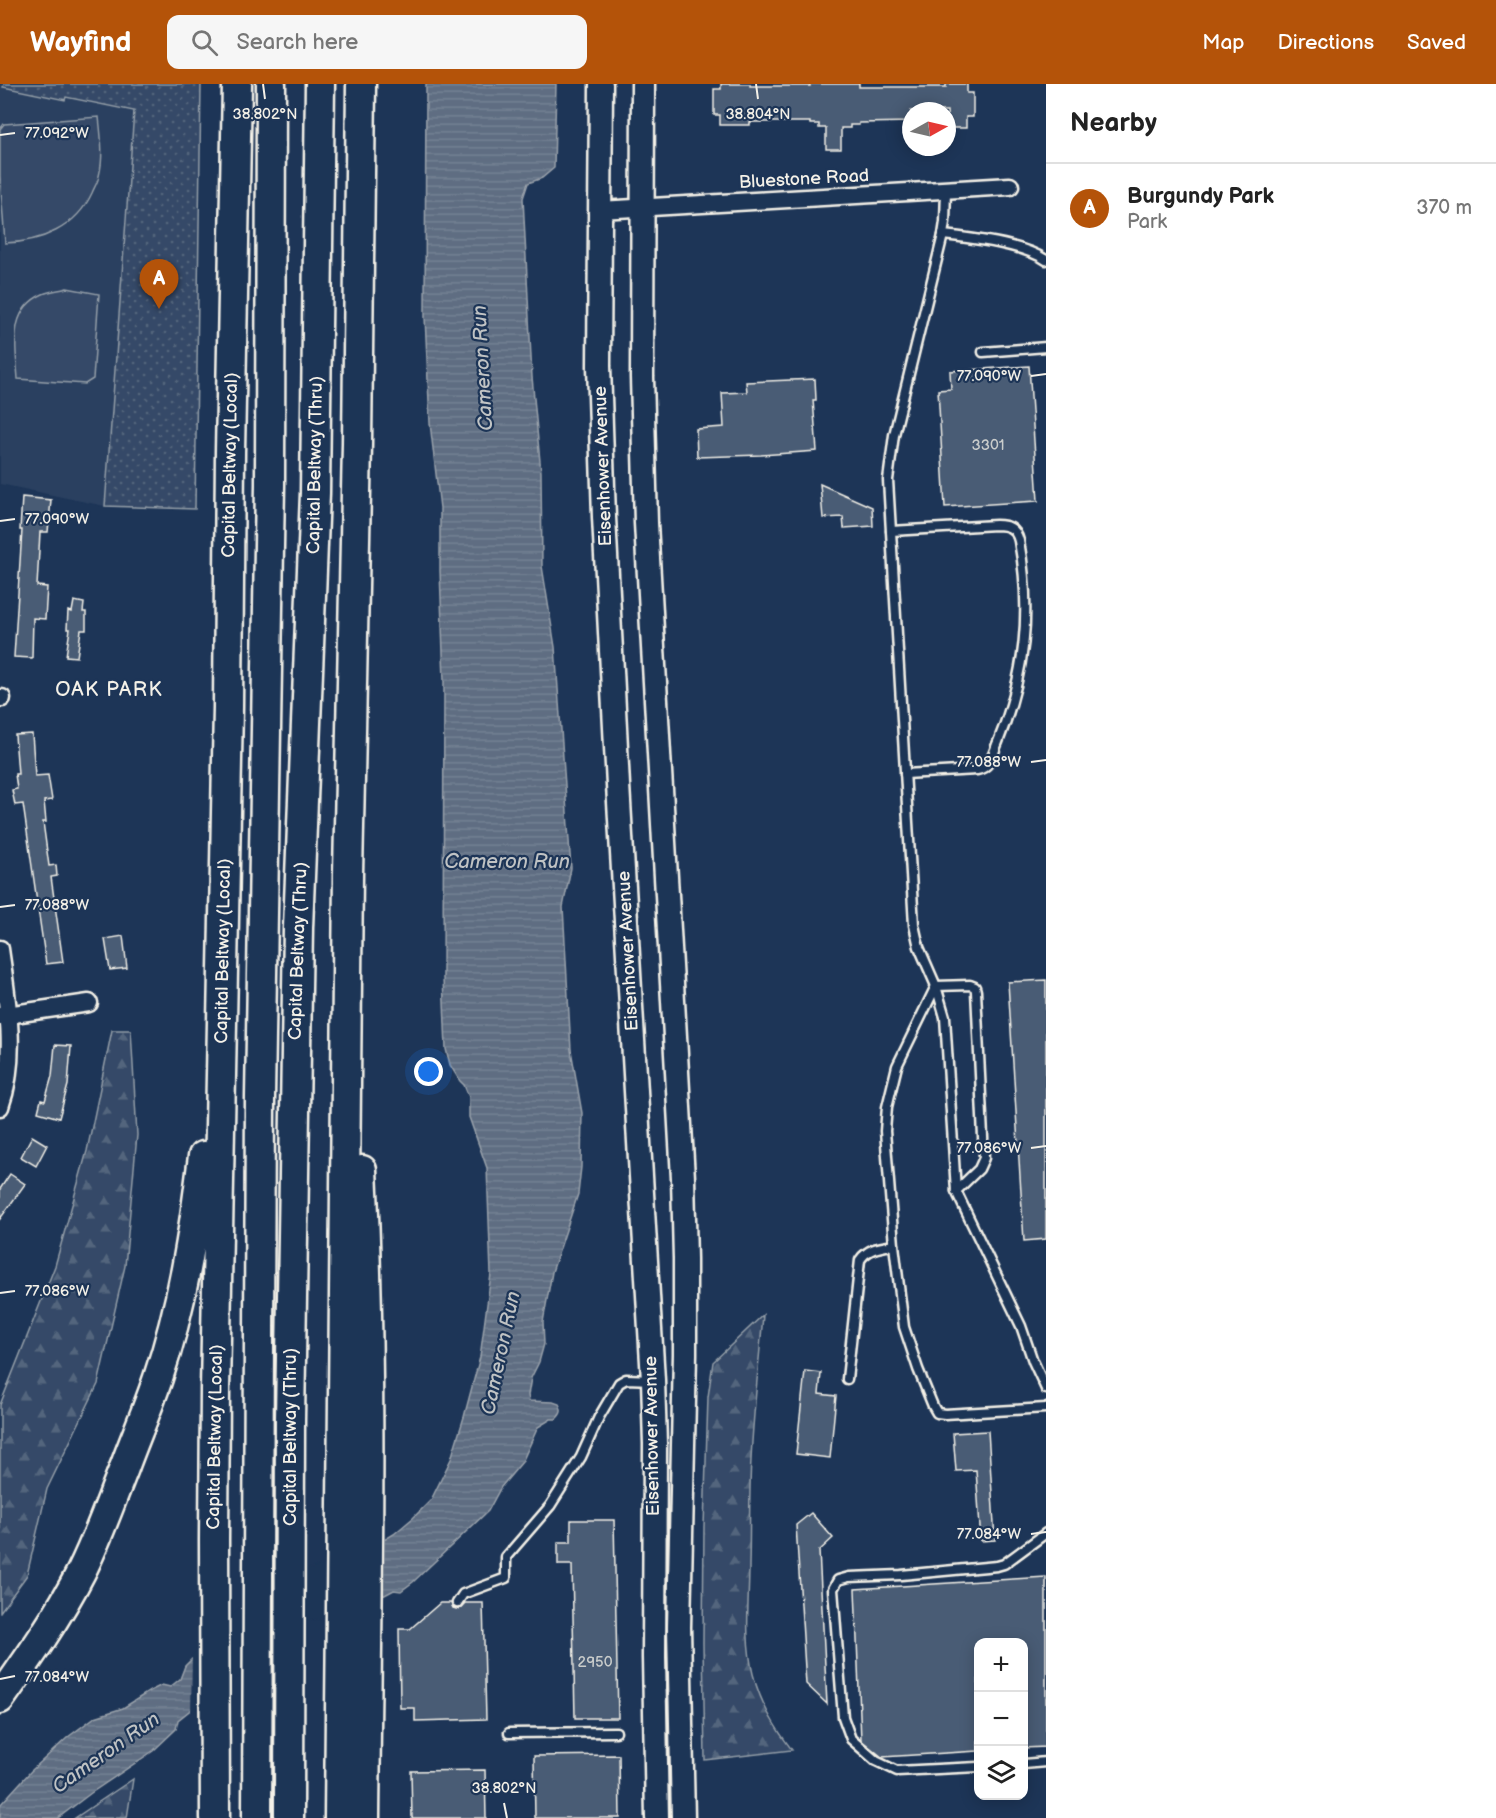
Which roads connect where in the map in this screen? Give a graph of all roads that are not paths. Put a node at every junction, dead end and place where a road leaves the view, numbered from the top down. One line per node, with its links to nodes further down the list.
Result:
1 (237, 84): 22 (highway, Capital Beltway (Local))
2 (271, 84): 42 (highway, Capital Beltway (Thru))
3 (320, 84): 43 (highway, Capital Beltway (Thru))
4 (361, 84): 17 (highway)
5 (601, 84): 10 (main road, Eisenhower Avenue)
6 (644, 84): 9 (main road, Eisenhower Avenue)
7 (1010, 186): 8 (street, Bluestone Road)
8 (946, 190): 9 (street, Bluestone Road); 11 (lane)
9 (642, 208): 10 (street, Bluestone Road); 32 (main road, Eisenhower Avenue)
10 (600, 210): 27 (main road, Eisenhower Avenue)
11 (942, 235): 12 (lane); 15 (lane)
12 (1046, 260)
13 (1046, 347): 14 (lane)
14 (983, 352)
15 (891, 531): 16 (lane); 16 (lane)
16 (905, 774): 19 (lane)
17 (348, 874): 44 (highway); 45 (highway)
18 (0, 949): 21 (street)
19 (936, 986): 24 (lane); 24 (lane); 25 (lane)
20 (89, 1003): 21 (street)
21 (4, 1015): 23 (street)
22 (221, 1015): 30 (highway); 41 (highway, Capital Beltway (Local))
23 (0, 1107)
24 (956, 1191): 28 (lane)
25 (894, 1245): 26 (lane); 29 (lane)
26 (847, 1379)
27 (653, 1380): 32 (main road); 33 (lane); 46 (main road, Eisenhower Avenue)
28 (1046, 1389)
29 (1046, 1408)
30 (123, 1471): 34 (highway); 35 (highway)
31 (1046, 1533): 40 (lane)
32 (681, 1542): 47 (main road, Eisenhower Avenue)
33 (457, 1603)
34 (0, 1666)
35 (0, 1699)
36 (616, 1732): 37 (lane)
37 (509, 1733)
38 (1046, 1762): 39 (lane)
39 (1028, 1764)
40 (974, 1767)
41 (215, 1818)
42 (257, 1818)
43 (289, 1818)
44 (339, 1818)
45 (365, 1818)
46 (657, 1818)
47 (683, 1818)

